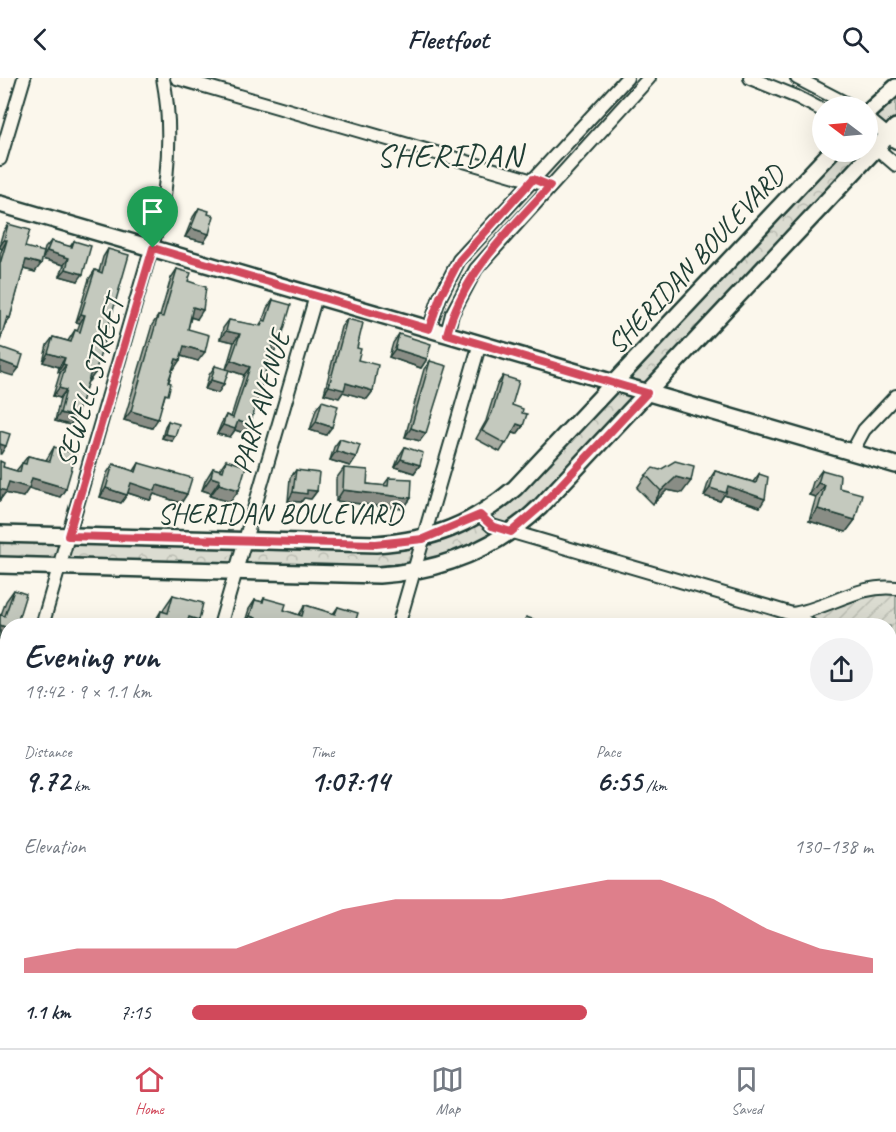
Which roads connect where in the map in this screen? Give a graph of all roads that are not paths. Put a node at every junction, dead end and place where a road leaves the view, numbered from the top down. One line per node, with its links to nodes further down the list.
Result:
1 (24, 78): 16 (street)
2 (163, 78): 23 (street, SEWELL STREET)
3 (177, 78): 20 (street)
4 (627, 78): 20 (street)
5 (649, 78): 21 (street)
6 (750, 78): 11 (street)
7 (797, 78): 9 (street)
8 (896, 87): 10 (main road)
9 (831, 96)
10 (878, 103)
11 (812, 106)
12 (878, 125): 13 (street)
13 (893, 135): 14 (main road, SHERIDAN BOULEVARD)
14 (878, 141)
15 (878, 150): 19 (street)
16 (0, 159)
17 (822, 162): 28 (main road, SHERIDAN BOULEVARD)
18 (855, 162): 29 (main road, SHERIDAN BOULEVARD)
19 (896, 165)
20 (533, 179): 21 (street); 25 (street)
21 (550, 186): 26 (street)
22 (0, 204): 23 (main road)
23 (153, 248): 24 (main road); 36 (street, SEWELL STREET)
24 (316, 297): 25 (main road); 38 (street, PARK AVENUE)
25 (429, 329): 26 (main road)
26 (447, 334): 27 (main road)
27 (480, 344): 28 (main road); 37 (street)
28 (612, 383): 29 (main road); 33 (main road, SHERIDAN BOULEVARD)
29 (647, 393): 31 (main road); 34 (main road, SHERIDAN BOULEVARD)
30 (896, 396): 31 (street)
31 (852, 452): 32 (main road)
32 (896, 465)
33 (480, 515): 34 (street); 37 (main road, SHERIDAN BOULEVARD)
34 (511, 532): 42 (main road, SHERIDAN BOULEVARD); 44 (street)
35 (0, 534): 36 (main road, SHERIDAN BOULEVARD)
36 (68, 536): 38 (main road, SHERIDAN BOULEVARD); 40 (street, SEWELL STREET)
37 (423, 539): 38 (main road, SHERIDAN BOULEVARD); 42 (street)
38 (245, 541): 41 (street, PARK AVENUE)
39 (0, 565): 40 (main road, SHERIDAN BOULEVARD)
40 (59, 567): 41 (main road, SHERIDAN BOULEVARD); 45 (street, SEWELL STREET)
41 (236, 572): 42 (main road, SHERIDAN BOULEVARD); 46 (street, PARK AVENUE)
42 (413, 573): 47 (street)
43 (896, 588): 44 (street)
44 (792, 614): 48 (street)
45 (44, 618)
46 (222, 618)
47 (400, 618)
48 (799, 618)

